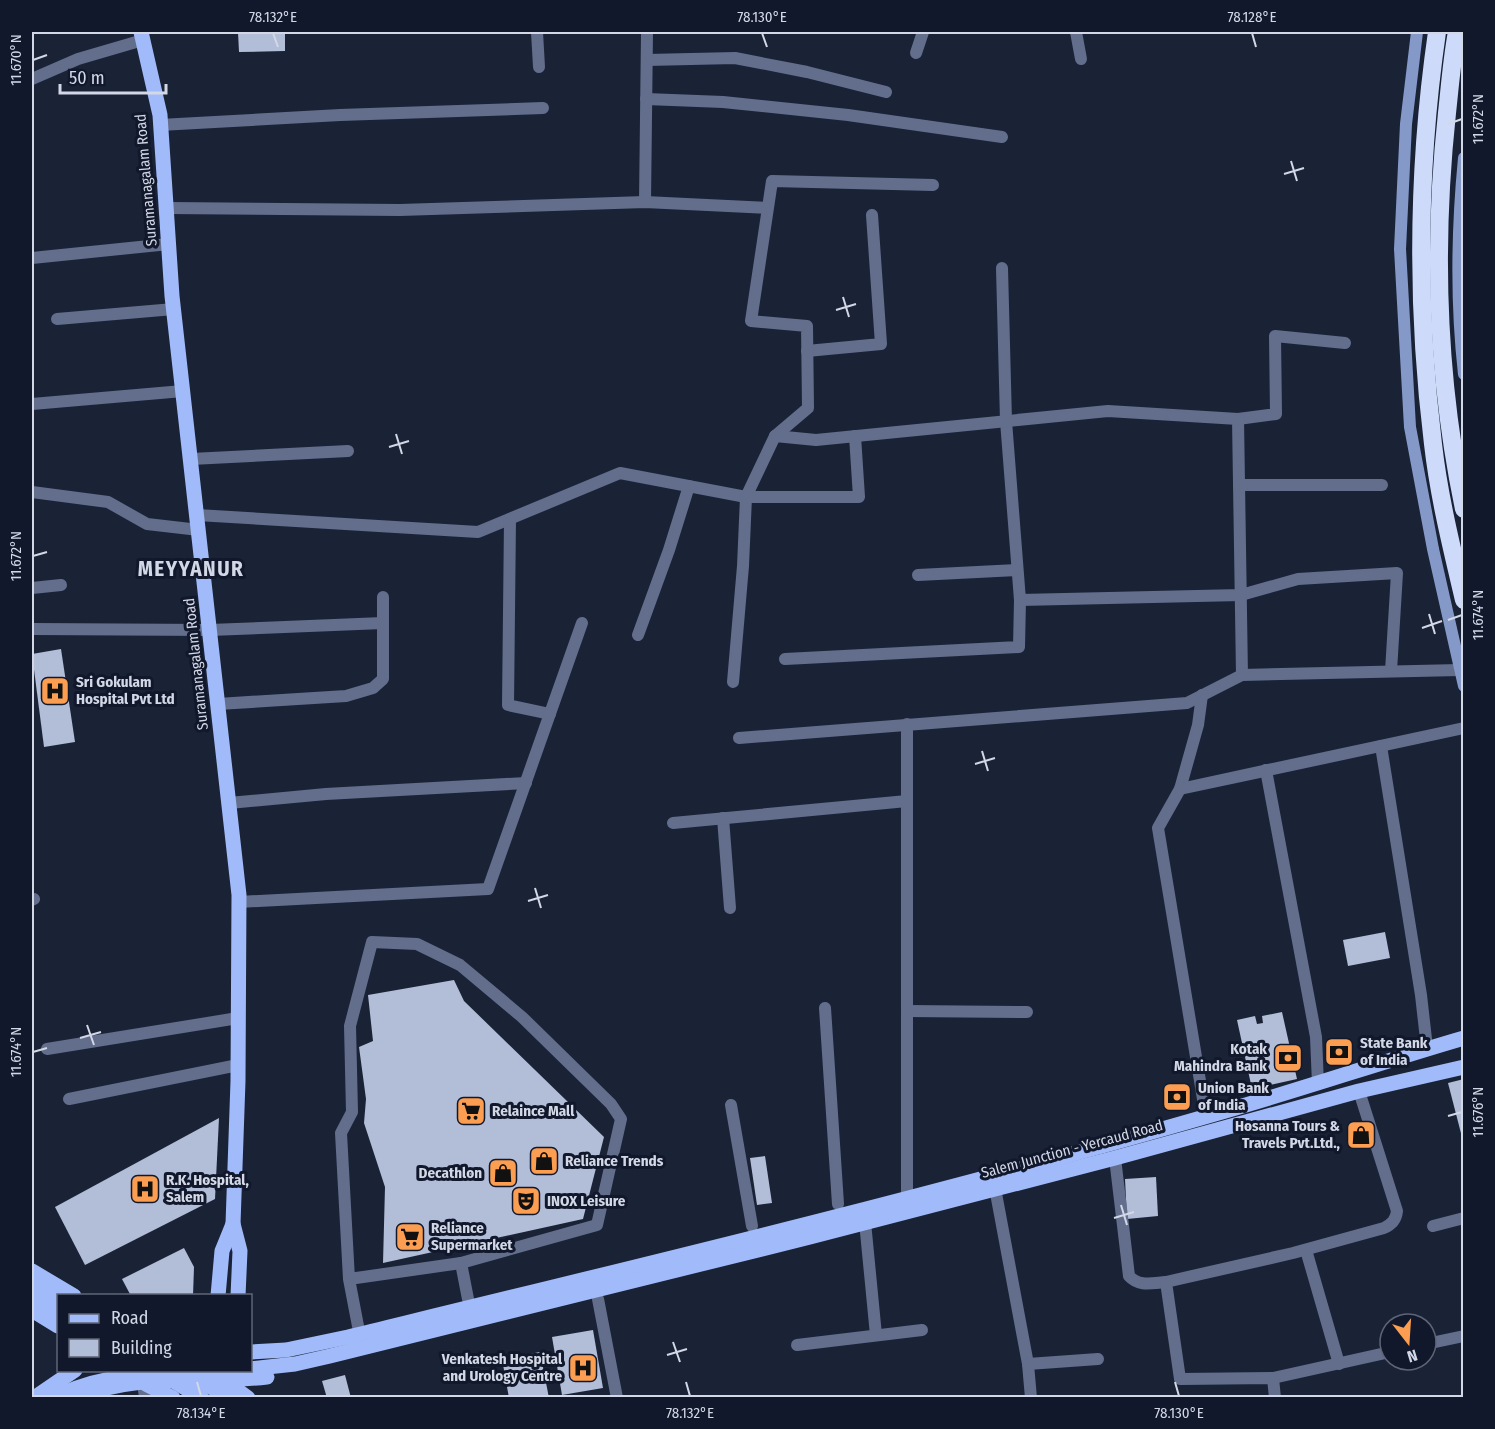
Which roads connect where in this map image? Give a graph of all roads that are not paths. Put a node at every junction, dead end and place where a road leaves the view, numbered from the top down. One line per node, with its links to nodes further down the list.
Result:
1 (537, 32): 12 (street)
2 (647, 32): 11 (street)
3 (923, 32): 9 (street)
4 (1076, 32): 10 (street)
5 (1417, 32): 64 (street)
6 (1437, 32): 57 (highway)
7 (1457, 32): 47 (highway)
8 (142, 36): 13 (street); 17 (main road, Suramanagalam Road)
9 (916, 53)
10 (1082, 59)
11 (647, 60): 14 (street); 15 (street)
12 (539, 67)
13 (32, 79)
14 (886, 92)
15 (646, 99): 18 (street); 21 (street)
16 (543, 108): 17 (street)
17 (160, 125): 22 (main road, Suramanagalam Road)
18 (1002, 137)
19 (1464, 158): 28 (street)
20 (933, 184): 23 (street)
21 (645, 202): 22 (street); 23 (street)
22 (168, 208): 25 (main road, Suramanagalam Road)
23 (767, 208): 32 (street)
24 (872, 215): 32 (street)
25 (169, 244): 26 (street); 29 (main road, Suramanagalam Road)
26 (32, 258)
27 (1002, 268): 37 (street)
28 (1462, 278): 33 (street)
29 (174, 309): 30 (street); 34 (main road, Suramanagalam Road)
30 (57, 319)
31 (1346, 343): 36 (street)
32 (807, 351): 38 (street)
33 (1464, 374)
34 (183, 391): 35 (street); 41 (main road, Suramanagalam Road)
35 (32, 404)
36 (1238, 418): 37 (street); 42 (street)
37 (1006, 421): 39 (street); 50 (street)
38 (776, 436): 39 (street); 46 (street)
39 (855, 436): 46 (street)
40 (348, 451): 41 (street)
41 (191, 459): 49 (main road, Suramanagalam Road)
42 (1239, 485): 43 (street); 54 (street)
43 (1382, 485)
44 (688, 486): 46 (street); 48 (street); 62 (street)
45 (32, 492): 49 (street)
46 (746, 497): 67 (street)
47 (1464, 509)
48 (510, 519): 49 (street); 71 (street)
49 (198, 522): 61 (main road, Suramanagalam Road)
50 (1017, 570): 51 (street); 56 (street)
51 (918, 575)
52 (61, 585): 53 (street)
53 (32, 588)
54 (1241, 595): 56 (street); 65 (street); 66 (street)
55 (382, 597): 58 (street)
56 (1020, 600): 63 (street)
57 (1464, 600)
58 (383, 623): 61 (street); 70 (street)
59 (582, 623): 71 (street)
60 (32, 629): 61 (street)
61 (210, 630): 70 (main road, Suramanagalam Road)
62 (638, 635)
63 (785, 659)
64 (1460, 670): 65 (street); 68 (street)
65 (1390, 672): 66 (street)
66 (1242, 675): 69 (street)
67 (733, 682)
68 (1464, 686)
69 (1202, 695): 72 (street); 78 (street)
70 (219, 704): 80 (main road, Suramanagalam Road)
71 (550, 714): 77 (street)
72 (906, 724): 74 (street); 79 (street)
73 (1464, 728): 75 (street)
74 (739, 738)
75 (1381, 746): 76 (street); 90 (street)
76 (1266, 770): 78 (street); 94 (street)
77 (526, 783): 80 (street); 83 (street)
78 (1180, 789): 98 (street)
79 (907, 801): 81 (street); 86 (street)
80 (229, 803): 83 (main road, Suramanagalam Road)
81 (723, 818): 82 (street); 84 (street)
82 (673, 823)
83 (239, 902): 88 (main road, Suramanagalam Road)
84 (730, 908)
85 (825, 1008): 102 (street)
86 (908, 1011): 87 (street); 101 (street)
87 (1027, 1012)
88 (238, 1018): 91 (street); 92 (main road, Suramanagalam Road)
89 (1464, 1038): 90 (main road)
90 (1427, 1048): 94 (main road)
91 (47, 1049)
92 (238, 1065): 96 (street); 105 (main road, Suramanagalam Road)
93 (1464, 1067): 95 (main road, Salem Junction - Yercaud Road)
94 (1318, 1084): 98 (main road)
95 (1359, 1091): 99 (main road, Salem Junction - Yercaud Road); 109 (street)
96 (69, 1099)
97 (731, 1105): 106 (street)
98 (1206, 1117): 101 (main road)
99 (1115, 1158): 100 (main road, Salem Junction - Yercaud Road); 114 (street)
100 (995, 1188): 104 (main road, Salem Junction - Yercaud Road); 139 (street)
101 (907, 1198): 102 (main road); 108 (main road)
102 (838, 1204): 106 (main road)
103 (1464, 1218): 107 (street)
104 (865, 1222): 108 (main road); 123 (main road); 131 (street)
105 (234, 1224): 118 (main road); 119 (main road)
106 (752, 1226): 122 (main road)
107 (1433, 1226)
108 (807, 1230): 136 (main road); 141 (main road)
109 (1306, 1250): 114 (street); 140 (street)
110 (461, 1263): 113 (street); 113 (street); 122 (street)
111 (32, 1271): 117 (main road)
112 (32, 1278): 116 (main road)
113 (349, 1280): 128 (street)
114 (1166, 1281): 150 (street)
115 (32, 1285): 121 (main road)
116 (59, 1294)
117 (71, 1294)
118 (218, 1294)
119 (238, 1294)
120 (32, 1297): 125 (main road)
121 (57, 1299)
122 (468, 1299): 128 (main road)
123 (598, 1299): 149 (main road); 159 (street)
124 (32, 1310): 127 (main road)
125 (57, 1311)
126 (32, 1318): 130 (main road)
127 (57, 1325)
128 (358, 1326): 134 (main road)
129 (922, 1330): 131 (street)
130 (57, 1333)
131 (876, 1335): 135 (street)
132 (1464, 1336): 133 (street)
133 (1438, 1341)
134 (252, 1344)
135 (797, 1345)
136 (252, 1353)
137 (1378, 1356): 140 (street)
138 (1098, 1359): 139 (street)
139 (1028, 1364): 160 (street)
140 (1339, 1364): 150 (street)
141 (252, 1369)
142 (73, 1372): 153 (main road)
143 (123, 1372): 151 (main road)
144 (160, 1372): 152 (main road, bridge)
145 (169, 1372): 156 (main road, bridge)
146 (170, 1372): 157 (main road, bridge)
147 (183, 1372): 149 (main road, bridge)
148 (212, 1372): 149 (main road)
149 (228, 1375): 151 (main road); 158 (main road)
150 (1273, 1378): 161 (street)
151 (144, 1390): 154 (main road); 155 (main road)
152 (57, 1396)
153 (34, 1398)
154 (77, 1398)
155 (173, 1398)
156 (201, 1398)
157 (229, 1398)
158 (248, 1398)
159 (617, 1398)
160 (1031, 1398)
161 (1275, 1398)

